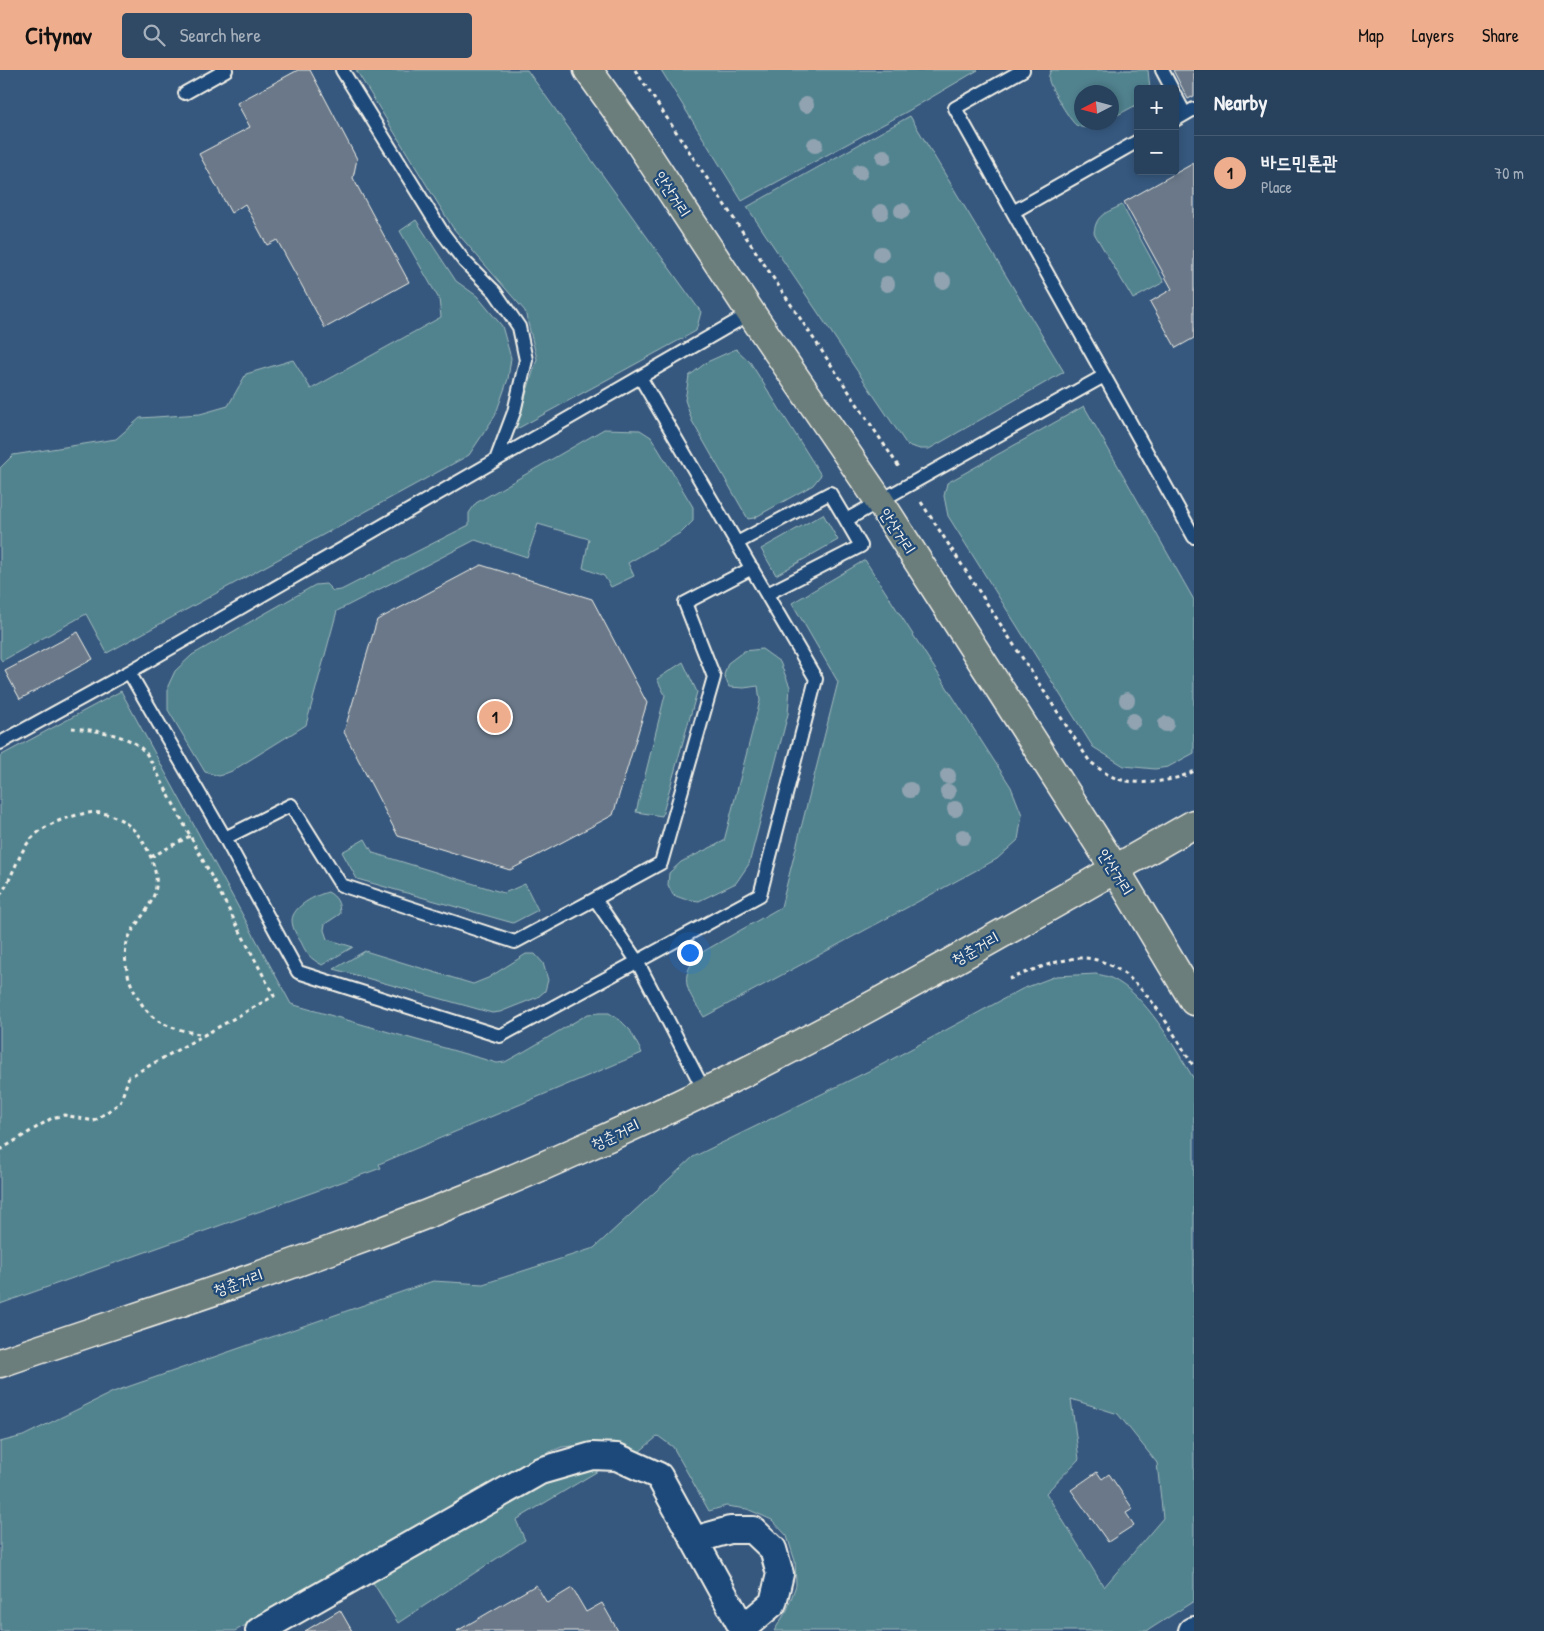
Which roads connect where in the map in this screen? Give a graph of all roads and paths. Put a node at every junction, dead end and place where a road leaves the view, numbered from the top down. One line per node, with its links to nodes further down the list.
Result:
1 (226, 70): 8 (lane)
2 (342, 70): 16 (lane)
3 (588, 70): 13 (main road, 안산거리)
4 (635, 70): 17 (path)
5 (1023, 70): 12 (lane)
6 (1162, 70): 7 (lane)
7 (1170, 85)
8 (185, 93)
9 (1179, 103): 10 (lane)
10 (1185, 115)
11 (1134, 143): 12 (lane)
12 (1013, 212): 15 (lane)
13 (751, 313): 14 (lane); 18 (main road, 안산거리)
14 (640, 376): 16 (lane); 21 (lane)
15 (1104, 376): 17 (lane); 20 (lane)
16 (496, 460): 24 (lane)
17 (910, 484): 18 (lane); 27 (path)
18 (880, 502): 19 (lane); 32 (main road, 안산거리)
19 (846, 520): 21 (lane); 23 (lane)
20 (1194, 537)
21 (737, 543): 22 (lane)
22 (752, 568): 23 (lane); 34 (lane)
23 (767, 594): 35 (lane)
24 (129, 672): 26 (lane); 30 (lane)
25 (66, 728): 29 (path)
26 (0, 743)
27 (1194, 771)
28 (1194, 824): 32 (main road, 청춘거리)
29 (190, 836): 31 (path); 38 (path)
30 (226, 838): 34 (lane); 35 (lane)
31 (151, 857): 33 (path); 38 (path)
32 (1115, 869): 37 (main road, 안산거리); 40 (main road, 청춘거리)
33 (0, 895)
34 (595, 899): 35 (lane)
35 (637, 961): 40 (lane)
36 (1009, 979): 39 (path)
37 (1194, 1000)
38 (204, 1035): 41 (path)
39 (1194, 1067)
40 (704, 1092): 42 (main road, 청춘거리)
41 (0, 1150)
42 (0, 1363)
43 (694, 1540): 44 (street); 44 (street); 45 (street)
44 (743, 1630)
45 (259, 1631)

